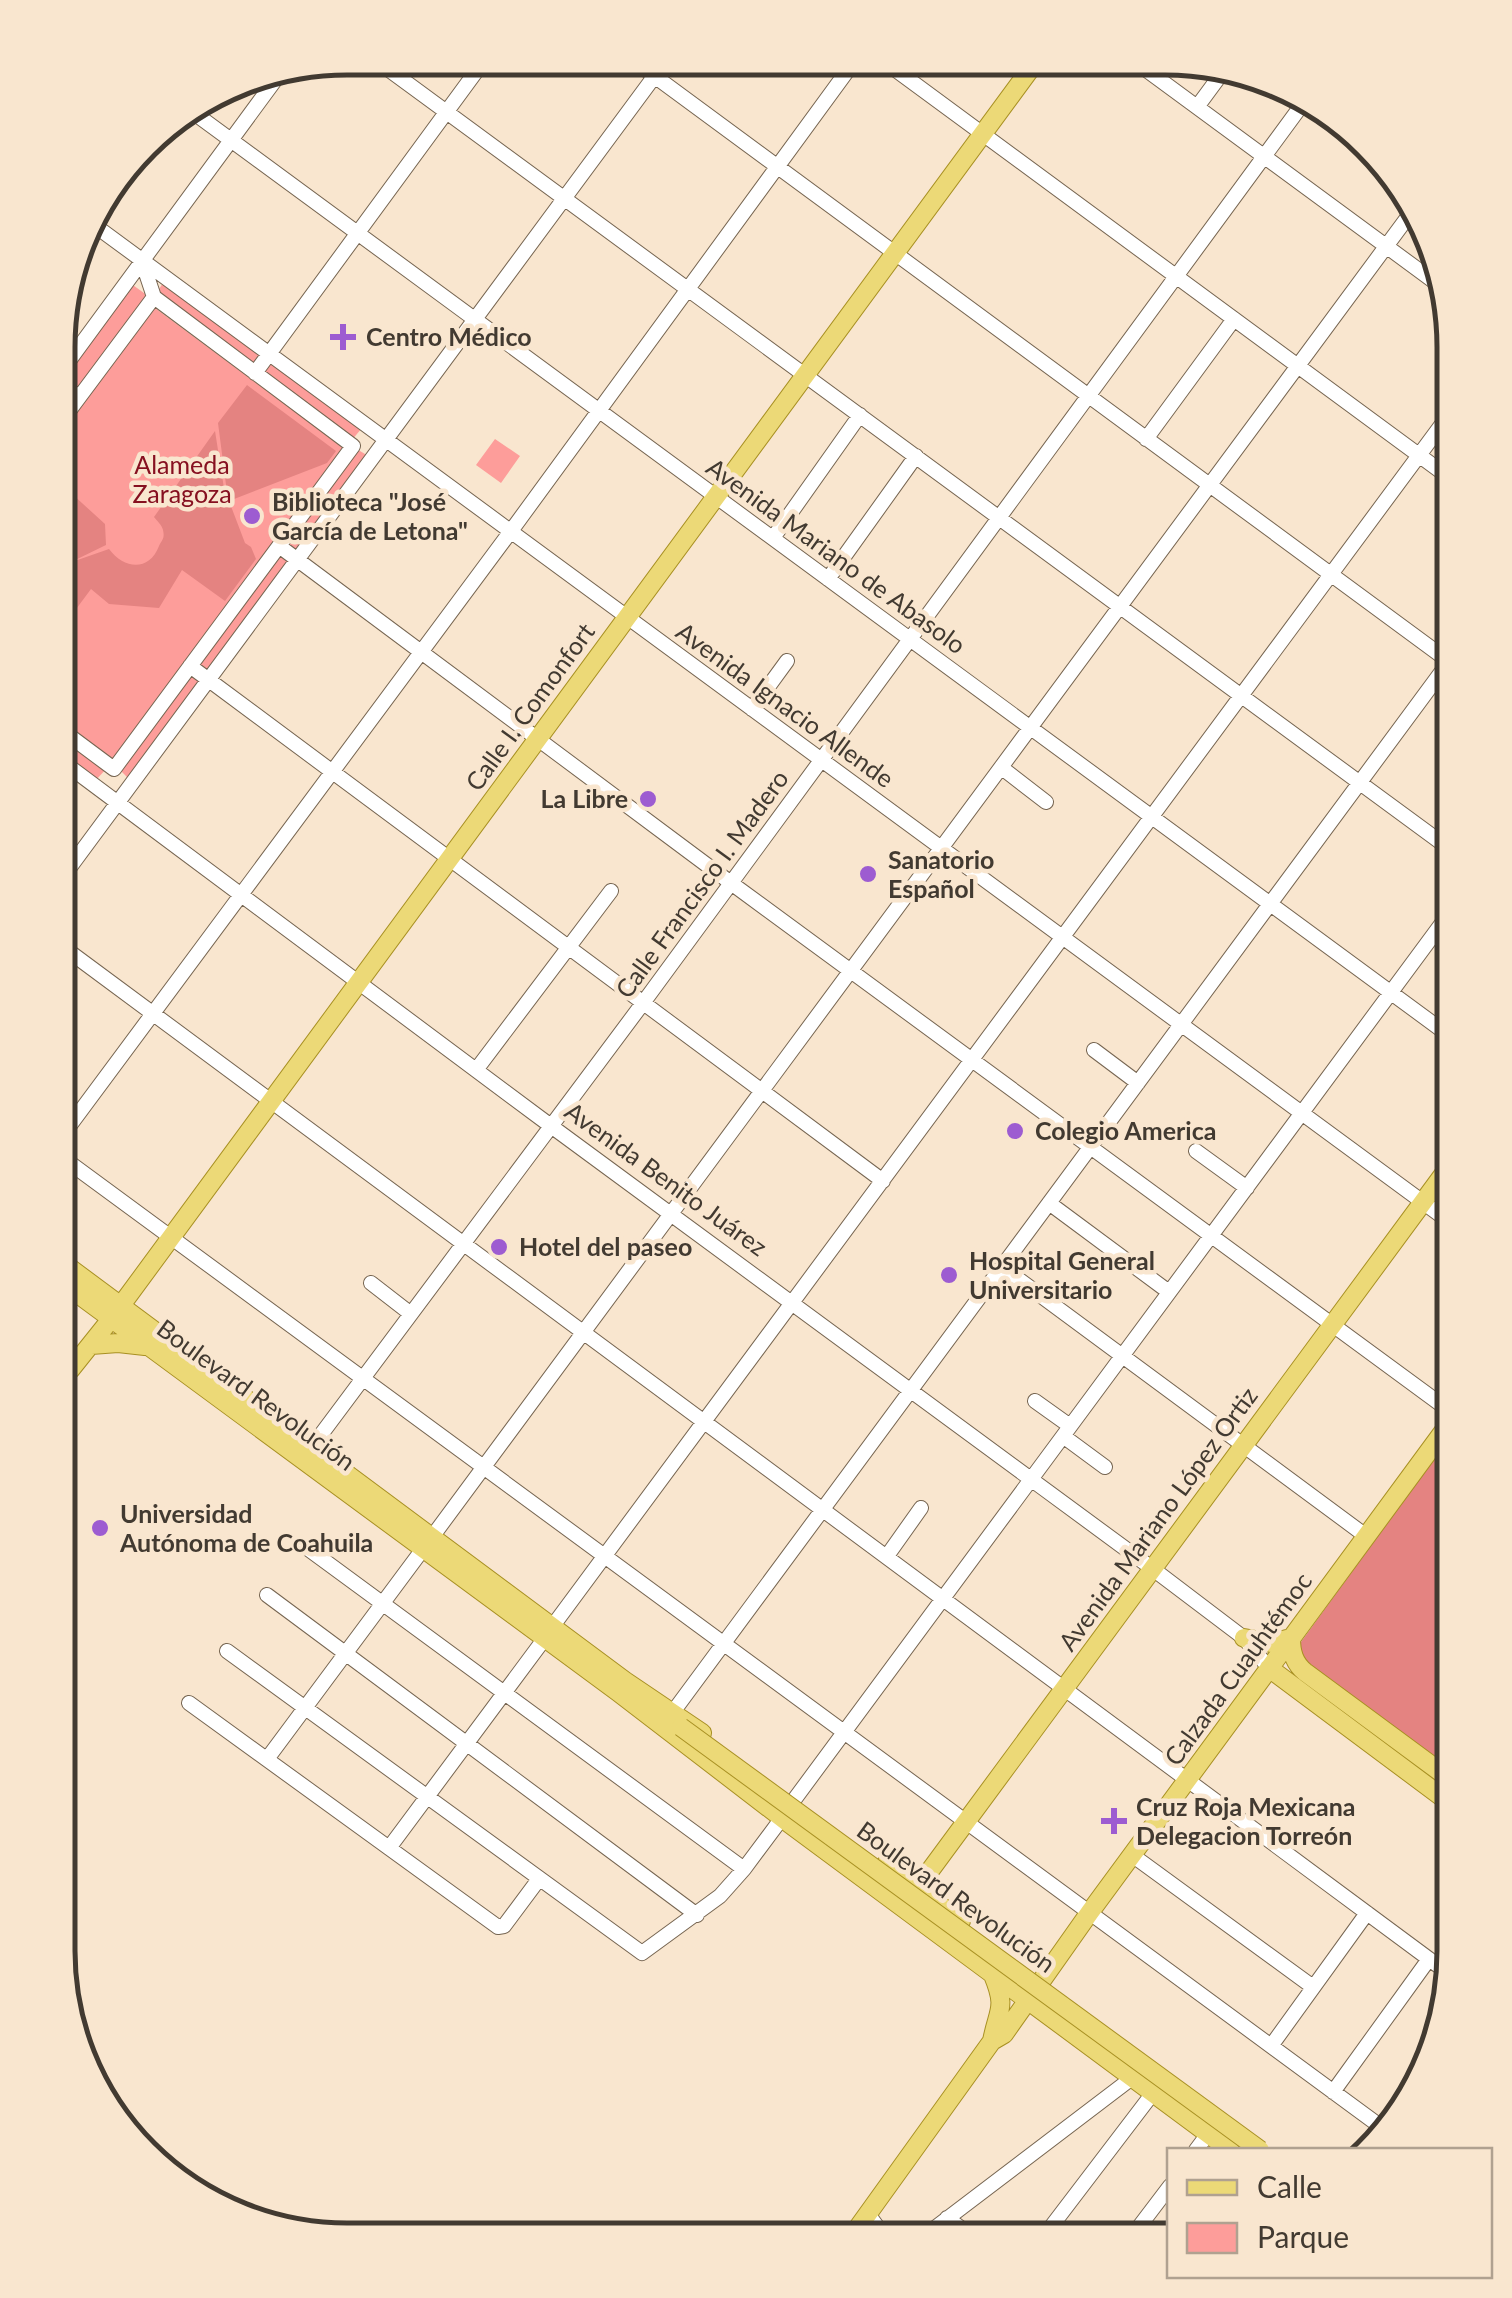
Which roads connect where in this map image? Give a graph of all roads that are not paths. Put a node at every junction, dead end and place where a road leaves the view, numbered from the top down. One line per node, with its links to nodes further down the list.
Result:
1 (396, 75): 13 (street)
2 (474, 75): 13 (street)
3 (652, 75): 8 (street)
4 (844, 75): 18 (street)
5 (903, 75): 15 (street)
6 (1026, 75): 15 (main road, Calle I. Comonfort)
7 (1158, 75): 11 (street)
8 (655, 77): 18 (street); 19 (street)
9 (1217, 80): 11 (street)
10 (271, 86): 16 (street)
11 (1197, 107): 17 (street)
12 (1298, 110): 17 (street, Calle Francisco I. Madero)
13 (447, 112): 19 (street); 22 (street)
14 (201, 118): 16 (street, Avenida Mariano de Abasolo)
15 (982, 134): 24 (main road, Calle I. Comonfort); 26 (street)
16 (232, 140): 22 (street, Avenida Mariano de Abasolo); 25 (street)
17 (1264, 156): 23 (street); 26 (street, Calle Francisco I. Madero)
18 (777, 167): 24 (street); 28 (street)
19 (565, 198): 28 (street); 30 (street)
20 (1405, 220): 23 (street)
21 (102, 231): 25 (street, Avenida Ignacio Allende)
22 (358, 233): 30 (street, Avenida Mariano de Abasolo); 33 (street)
23 (1386, 246): 27 (street); 34 (street)
24 (894, 253): 36 (main road, Calle I. Comonfort); 38 (street)
25 (142, 261): 29 (street); 32 (street); 33 (street, Avenida Ignacio Allende)
26 (1176, 276): 31 (street); 38 (street, Calle Francisco I. Madero)
27 (1428, 277)
28 (688, 289): 36 (street); 41 (street)
29 (154, 297): 35 (street); 39 (street)
30 (476, 319): 41 (street, Avenida Mariano de Abasolo); 45 (street)
31 (1234, 319): 34 (street); 44 (street)
32 (75, 353)
33 (269, 354): 35 (street); 45 (street, Avenida Ignacio Allende)
34 (1298, 366): 47 (street); 50 (street)
35 (255, 374): 46 (street)
36 (805, 374): 42 (street); 51 (main road, Calle I. Comonfort)
37 (75, 394): 39 (street)
38 (1088, 396): 44 (street); 52 (street, Calle Francisco I. Madero)
39 (79, 397): 40 (street)
40 (75, 402)
41 (599, 410): 51 (street, Avenida Mariano de Abasolo); 53 (street)
42 (860, 415): 48 (street); 54 (street)
43 (1437, 431): 47 (street)
44 (1146, 438): 50 (street)
45 (386, 440): 46 (street); 53 (street, Avenida Ignacio Allende); 56 (street)
46 (353, 446): 55 (street)
47 (1419, 455): 49 (street); 57 (street)
48 (916, 456): 52 (street); 58 (street)
49 (1437, 468)
50 (1210, 486): 57 (street); 59 (street)
51 (716, 496): 54 (street, Avenida Mariano de Abasolo); 60 (main road, Calle I. Comonfort)
52 (999, 517): 59 (street); 61 (street, Calle Francisco I. Madero)
53 (510, 531): 60 (street, Avenida Ignacio Allende); 63 (street)
54 (773, 538): 58 (street, Avenida Mariano de Abasolo)
55 (279, 546): 56 (street); 65 (street)
56 (297, 560): 63 (street); 66 (street)
57 (1331, 574): 62 (street); 68 (street)
58 (828, 578): 61 (street, Avenida Mariano de Abasolo)
59 (1121, 607): 68 (street); 70 (street)
60 (627, 617): 69 (street, Avenida Ignacio Allende); 72 (main road, Calle I. Comonfort)
61 (910, 638): 70 (street, Avenida Mariano de Abasolo); 73 (street, Calle Francisco I. Madero)
62 (1437, 649)
63 (421, 652): 72 (street); 77 (street)
64 (787, 661): 69 (street)
65 (190, 666): 66 (street); 75 (street)
66 (209, 679): 77 (street); 79 (street)
67 (1437, 681): 78 (street)
68 (1241, 695): 78 (street); 81 (street)
69 (752, 709): 73 (street, Avenida Ignacio Allende)
70 (1032, 728): 74 (street); 81 (street, Avenida Mariano de Abasolo)
71 (75, 739): 75 (street)
72 (538, 739): 84 (main road, Calle I. Comonfort); 86 (street)
73 (822, 760): 83 (street, Avenida Ignacio Allende); 86 (street, Calle Francisco I. Madero)
74 (1002, 768): 80 (street); 83 (street)
75 (114, 769): 79 (street)
76 (75, 770): 79 (street, Avenida Benito Juárez)
77 (332, 771): 84 (street); 88 (street)
78 (1360, 782): 82 (street); 89 (street)
79 (118, 802): 85 (street); 88 (street, Avenida Benito Juárez)
80 (1046, 802)
81 (1152, 816): 89 (street, Avenida Mariano de Abasolo); 91 (street)
82 (1437, 839)
83 (942, 848): 91 (street, Avenida Ignacio Allende); 94 (street)
84 (449, 858): 92 (street); 95 (main road, Calle I. Comonfort)
85 (75, 860)
86 (731, 883): 94 (street); 97 (street, Calle Francisco I. Madero)
87 (611, 891): 92 (street)
88 (241, 894): 95 (street, Avenida Benito Juárez); 98 (street)
89 (1270, 904): 96 (street, Avenida Mariano de Abasolo); 99 (street)
90 (1437, 930): 96 (street)
91 (1063, 937): 99 (street, Avenida Ignacio Allende); 102 (street)
92 (569, 947): 97 (street); 103 (street)
93 (75, 956): 98 (street)
94 (852, 971): 102 (street); 105 (street)
95 (358, 982): 103 (street, Avenida Benito Juárez); 106 (main road, Calle I. Comonfort)
96 (1391, 992): 100 (street, Avenida Mariano de Abasolo); 107 (street)
97 (643, 1002): 105 (street); 109 (street, Calle Francisco I. Madero)
98 (153, 1013): 106 (street); 108 (street)
99 (1181, 1024): 104 (street); 107 (street, Avenida Ignacio Allende)
100 (1437, 1026)
101 (1094, 1050): 104 (street)
102 (972, 1060): 110 (street); 113 (street)
103 (476, 1070): 109 (street, Avenida Benito Juárez)
104 (1138, 1082): 110 (street)
105 (762, 1091): 113 (street); 119 (street)
106 (271, 1101): 121 (main road, Calle I. Comonfort); 122 (street)
107 (1302, 1113): 115 (street); 116 (street, Avenida Ignacio Allende)
108 (75, 1118)
109 (552, 1126): 119 (street, Avenida Benito Juárez); 122 (street, Calle Francisco I. Madero)
110 (1091, 1146): 117 (street); 120 (street)
111 (1196, 1150): 115 (street)
112 (75, 1167): 121 (street)
113 (883, 1181): 128 (street)
114 (1436, 1184): 116 (main road, Avenida Mariano López Ortiz)
115 (1247, 1188): 120 (street)
116 (1423, 1202): 118 (street, Avenida Ignacio Allende); 131 (main road, Avenida Mariano López Ortiz)
117 (1049, 1203): 123 (street); 127 (street)
118 (1436, 1212)
119 (671, 1214): 128 (street, Avenida Benito Juárez); 132 (street)
120 (1212, 1234): 127 (street); 131 (street)
121 (171, 1238): 129 (main road, Calle I. Comonfort); 137 (street)
122 (464, 1243): 130 (street, Calle Francisco I. Madero); 132 (street)
123 (1002, 1267): 135 (street); 138 (street)
124 (75, 1275): 129 (main road)
125 (371, 1283): 130 (street)
126 (75, 1289): 129 (main road, Boulevard Revolución)
127 (1169, 1292): 135 (street)
128 (792, 1304): 138 (street, Avenida Benito Juárez); 141 (street)
129 (116, 1312): 133 (main road, Calle I. Comonfort); 134 (main road, Boulevard Revolución); 145 (main road)
130 (411, 1314): 137 (street, Calle Francisco I. Madero)
131 (1334, 1324): 140 (street); 144 (main road, Avenida Mariano López Ortiz)
132 (584, 1332): 141 (street); 146 (street)
133 (91, 1345): 134 (main road); 136 (main road, Calle I. Comonfort)
134 (149, 1347): 152 (main road, Boulevard Revolución)
135 (1122, 1356): 142 (street); 144 (street)
136 (75, 1362)
137 (363, 1378): 145 (street, Calle Francisco I. Madero); 146 (street)
138 (910, 1390): 148 (street, Avenida Benito Juárez); 150 (street)
139 (1036, 1401): 142 (street)
140 (1436, 1402)
141 (705, 1422): 150 (street); 154 (street)
142 (1066, 1431): 147 (street); 148 (street)
143 (1436, 1439): 151 (main road, Calzada Cuauhtémoc)
144 (1244, 1446): 151 (street); 156 (main road, Avenida Mariano López Ortiz)
145 (311, 1448): 152 (main road)
146 (484, 1467): 152 (street); 154 (street)
147 (1105, 1467)
148 (1031, 1479): 156 (street, Avenida Benito Juárez); 158 (street)
149 (920, 1508): 155 (street)
150 (823, 1509): 155 (street); 163 (street)
151 (1366, 1536): 162 (main road, Calzada Cuauhtémoc)
152 (428, 1543): 159 (street); 160 (main road, Boulevard Revolución)
153 (303, 1546): 159 (street)
154 (605, 1556): 160 (street); 163 (street)
155 (887, 1556): 158 (street)
156 (1153, 1569): 161 (street, Avenida Benito Juárez); 168 (main road, Avenida Mariano López Ortiz)
157 (268, 1595): 165 (street)
158 (943, 1598): 168 (street); 173 (street)
159 (382, 1604): 165 (street); 169 (street)
160 (548, 1632): 167 (main road, Boulevard Revolución); 169 (street)
161 (1244, 1638): 162 (main road); 166 (street, Avenida Benito Juárez)
162 (1291, 1638): 166 (main road, Calzada Cuauhtémoc); 176 (main road)
163 (724, 1644): 172 (street); 173 (street)
164 (227, 1651): 171 (street)
165 (346, 1653): 171 (street); 174 (street)
166 (1269, 1668): 177 (main road, Calzada Cuauhtémoc); 178 (main road, Avenida Benito Juárez)
167 (622, 1686): 172 (main road, Boulevard Revolución); 181 (main road, Boulevard Revolución)
168 (1065, 1688): 177 (street); 182 (main road, Avenida Mariano López Ortiz)
169 (504, 1693): 174 (street); 185 (street)
170 (190, 1704): 175 (street)
171 (305, 1708): 175 (street); 179 (street)
172 (677, 1723): 180 (main road); 209 (main road, Boulevard Revolución, bridge); 210 (main road, Boulevard Revolución, bridge)
173 (844, 1732): 180 (street); 182 (street)
174 (467, 1743): 179 (street); 191 (street)
175 (267, 1760): 183 (street)
176 (1436, 1769)
177 (1187, 1780): 184 (main road, Calzada Cuauhtémoc); 190 (street)
178 (1436, 1791)
179 (427, 1797): 183 (street); 186 (street)
180 (794, 1800): 187 (main road)
181 (782, 1818): 185 (street); 188 (main road, Boulevard Revolución)
182 (966, 1822): 187 (main road, Avenida Mariano López Ortiz); 189 (street)
183 (389, 1848): 186 (street)
184 (1132, 1855): 189 (main road, Calzada Cuauhtémoc); 196 (street)
185 (744, 1869): 191 (street)
186 (539, 1879): 191 (street)
187 (917, 1888): 188 (main road, Avenida Mariano López Ortiz); 195 (main road)
188 (903, 1908): 194 (main road, Boulevard Revolución)
189 (1090, 1912): 195 (main road, Calzada Cuauhtémoc); 200 (street)
190 (1367, 1913): 192 (street); 196 (street)
191 (697, 1915)
192 (1429, 1959): 193 (street); 203 (street)
193 (1436, 1964)
194 (992, 1974): 197 (main road, Boulevard Revolución); 199 (main road)
195 (1042, 1981): 197 (main road, Calzada Cuauhtémoc); 198 (main road)
196 (1314, 1987): 200 (street)
197 (1028, 2000): 199 (main road, Calzada Cuauhtémoc); 201 (main road, Boulevard Revolución)
198 (1108, 2030): 201 (main road); 211 (main road)
199 (992, 2041): 213 (main road, Calzada Cuauhtémoc)
200 (1270, 2046): 203 (street)
201 (1094, 2049): 202 (main road, Boulevard Revolución)
202 (1132, 2078): 204 (main road, Boulevard Revolución); 214 (street)
203 (1333, 2092): 205 (street)
204 (1153, 2093): 206 (main road, Boulevard Revolución); 219 (street)
205 (1375, 2123)
206 (1208, 2134): 207 (street); 208 (main road, Boulevard Revolución)
207 (1198, 2148)
208 (1227, 2148)
209 (1245, 2148)
210 (1257, 2148)
211 (1267, 2148)
212 (1167, 2190): 220 (street)
213 (868, 2214): 215 (main road, Calzada Cuauhtémoc); 216 (street)
214 (947, 2218): 217 (street); 218 (street)
215 (861, 2223)
216 (875, 2223)
217 (941, 2223)
218 (954, 2223)
219 (1054, 2223)
220 (1142, 2223)

